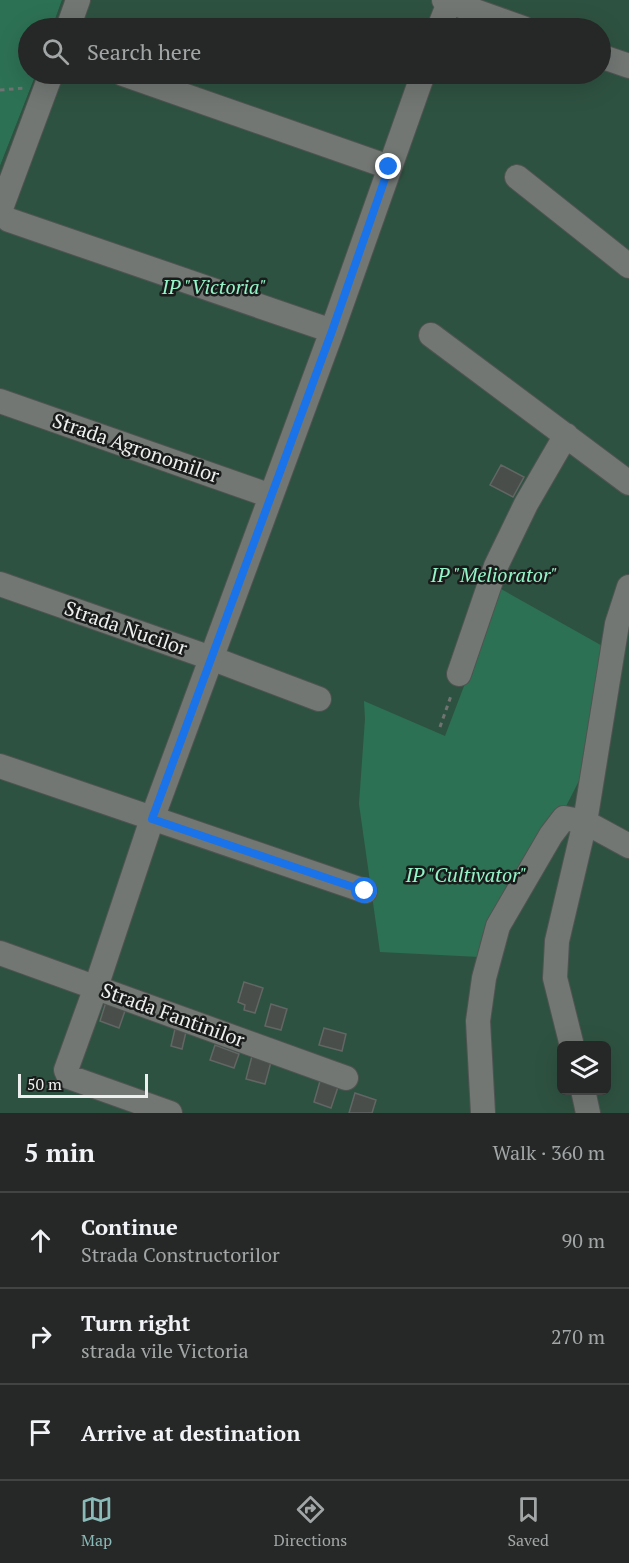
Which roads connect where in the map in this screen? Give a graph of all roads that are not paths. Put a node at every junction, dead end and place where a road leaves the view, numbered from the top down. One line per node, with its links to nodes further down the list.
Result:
1 (78, 0): 3 (street)
2 (448, 1): 4 (street); 5 (street)
3 (72, 18)
4 (442, 18)
5 (496, 18)
6 (611, 60): 7 (street)
7 (629, 66)
8 (48, 84): 13 (street)
9 (152, 84): 11 (street)
10 (419, 84): 11 (street)
11 (389, 167): 15 (street)
12 (517, 177): 14 (street)
13 (5, 215): 15 (street)
14 (629, 266)
15 (332, 331): 20 (street)
16 (431, 335): 18 (street)
17 (0, 401): 20 (street, Strada Agronomilor)
18 (566, 435): 19 (street); 24 (street)
19 (629, 483)
20 (271, 496): 23 (street)
21 (0, 584): 23 (street, Strada Nucilor)
22 (628, 592): 28 (street)
23 (211, 658): 25 (street, Strada Nucilor); 27 (street)
24 (459, 674)
25 (319, 699)
26 (0, 766): 27 (street)
27 (152, 819): 30 (street); 32 (street)
28 (585, 822): 29 (street); 33 (street); 37 (street)
29 (629, 846)
30 (365, 891)
31 (0, 953): 32 (street, Strada Fantinilor)
32 (96, 987): 34 (street, Strada Fantinilor); 36 (street)
33 (571, 1041)
34 (346, 1078)
35 (584, 1095): 38 (street)
36 (170, 1113)
37 (483, 1113)
38 (588, 1113)

